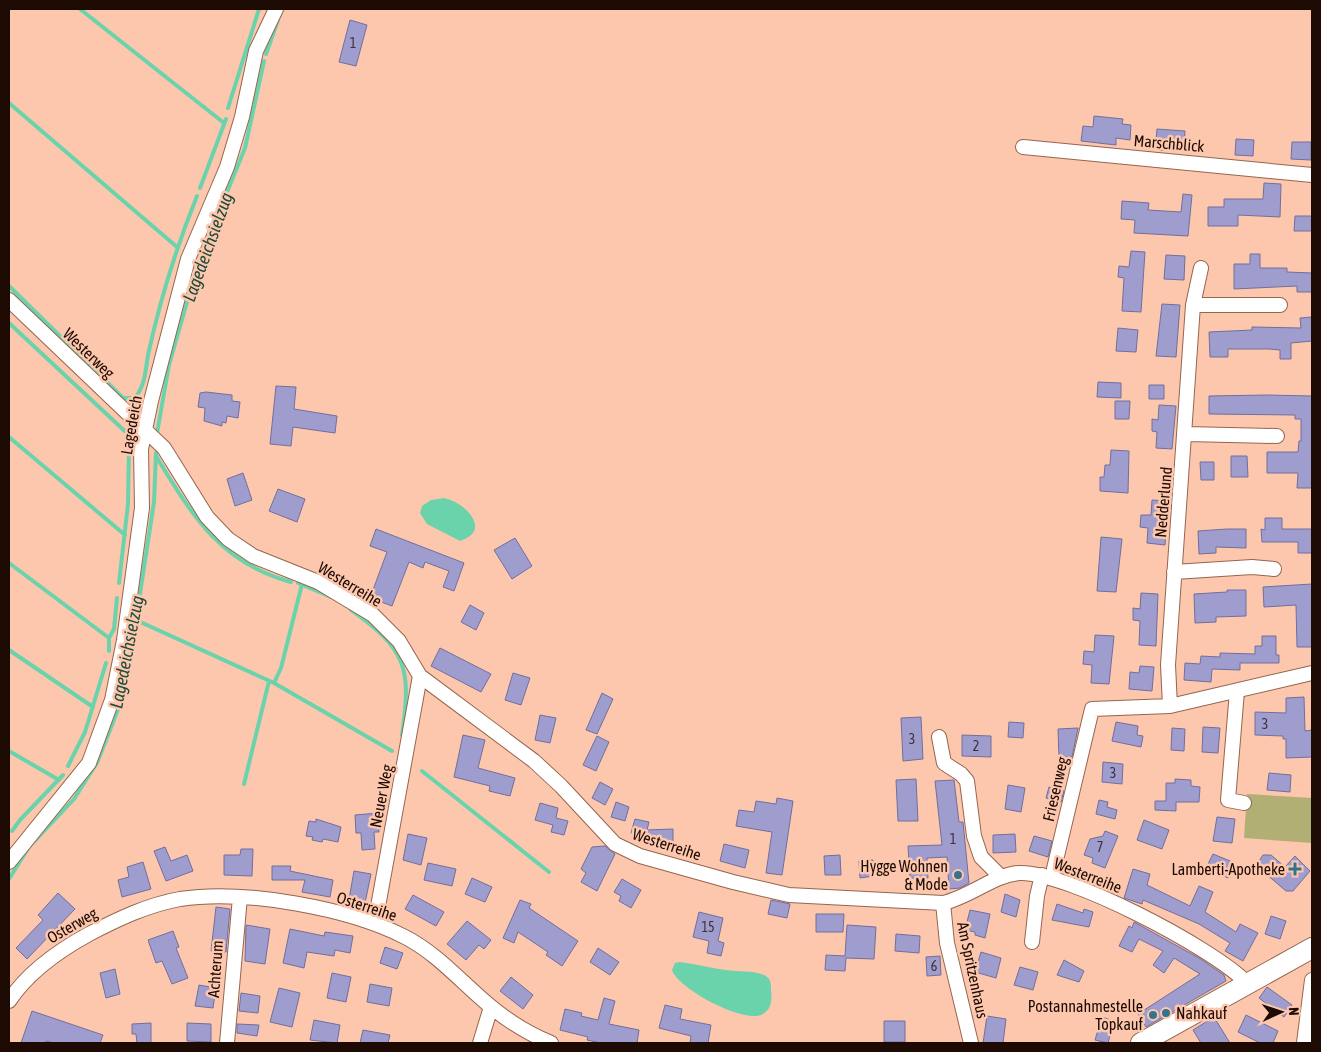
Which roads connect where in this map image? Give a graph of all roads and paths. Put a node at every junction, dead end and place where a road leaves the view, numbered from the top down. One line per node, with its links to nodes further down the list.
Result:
1 (276, 9): 8 (street, Lagedeich)
2 (1023, 147): 3 (street, Marschblick)
3 (1312, 175)
4 (1201, 268): 6 (street, Nedderlund)
5 (9, 300): 8 (street, Westerweg)
6 (1193, 305): 7 (street); 9 (street, Nedderlund)
7 (1280, 305)
8 (144, 432): 14 (street, Westerreihe); 19 (street, Lagedeich)
9 (1186, 434): 10 (street); 12 (street, Nedderlund)
10 (1277, 436)
11 (1274, 569): 12 (street)
12 (1174, 572): 16 (street, Nedderlund)
13 (1312, 673): 15 (street)
14 (420, 676): 24 (street, Westerreihe); 25 (street, Neuer Weg)
15 (1237, 691): 16 (street); 18 (street)
16 (1170, 706): 20 (street, Friesenweg)
17 (939, 737): 21 (street)
18 (1244, 804)
19 (9, 862)
20 (1047, 876): 21 (street, Westerreihe); 26 (street, Friesenweg); 29 (street, Westerreihe)
21 (1001, 877): 24 (street, Westerreihe)
22 (240, 897): 23 (street, Osterreihe); 25 (street, Osterreihe); 32 (street, Achterum)
23 (168, 902): 30 (street, Osterweg)
24 (942, 903): 35 (street, Am Spritzenhaus)
25 (375, 923): 31 (street, Osterreihe)
26 (1032, 942)
27 (1312, 948): 29 (street)
28 (1312, 980): 37 (street)
29 (1247, 983): 36 (street)
30 (9, 1002)
31 (491, 1007): 33 (street); 34 (street, Osterreihe)
32 (227, 1043)
33 (480, 1043)
34 (551, 1043)
35 (971, 1043)
36 (1141, 1043)
37 (1304, 1043)

